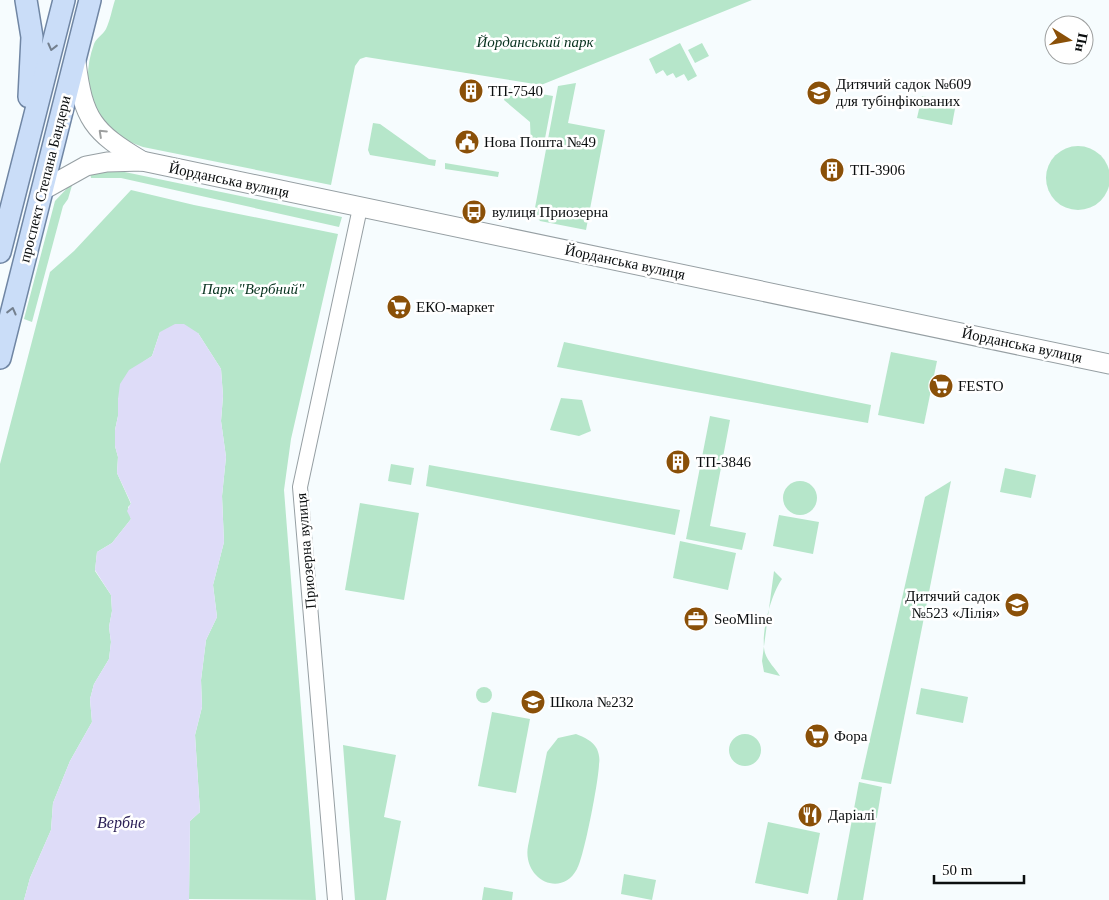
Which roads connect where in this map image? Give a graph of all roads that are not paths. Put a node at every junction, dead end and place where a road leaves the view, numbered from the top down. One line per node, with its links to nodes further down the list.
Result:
1 (26, 0): 7 (main road)
2 (64, 0): 7 (main road, проспект Степана Бандери, one-way to 7)
3 (90, 0): 4 (main road, проспект Степана Бандери)
4 (76, 57): 5 (main road, Йорданська вулиця, one-way to 4); 6 (main road, проспект Степана Бандери)
5 (142, 161): 6 (main road, Йорданська вулиця); 8 (main road, Йорданська вулиця)
6 (43, 190): 10 (main road, проспект Степана Бандери, one-way to 6)
7 (13, 201): 9 (main road, проспект Степана Бандери)
8 (360, 208): 11 (main road, Йорданська вулиця); 12 (street, Приозерна вулиця)
9 (0, 252)
10 (0, 358)
11 (1109, 364)
12 (335, 900)

